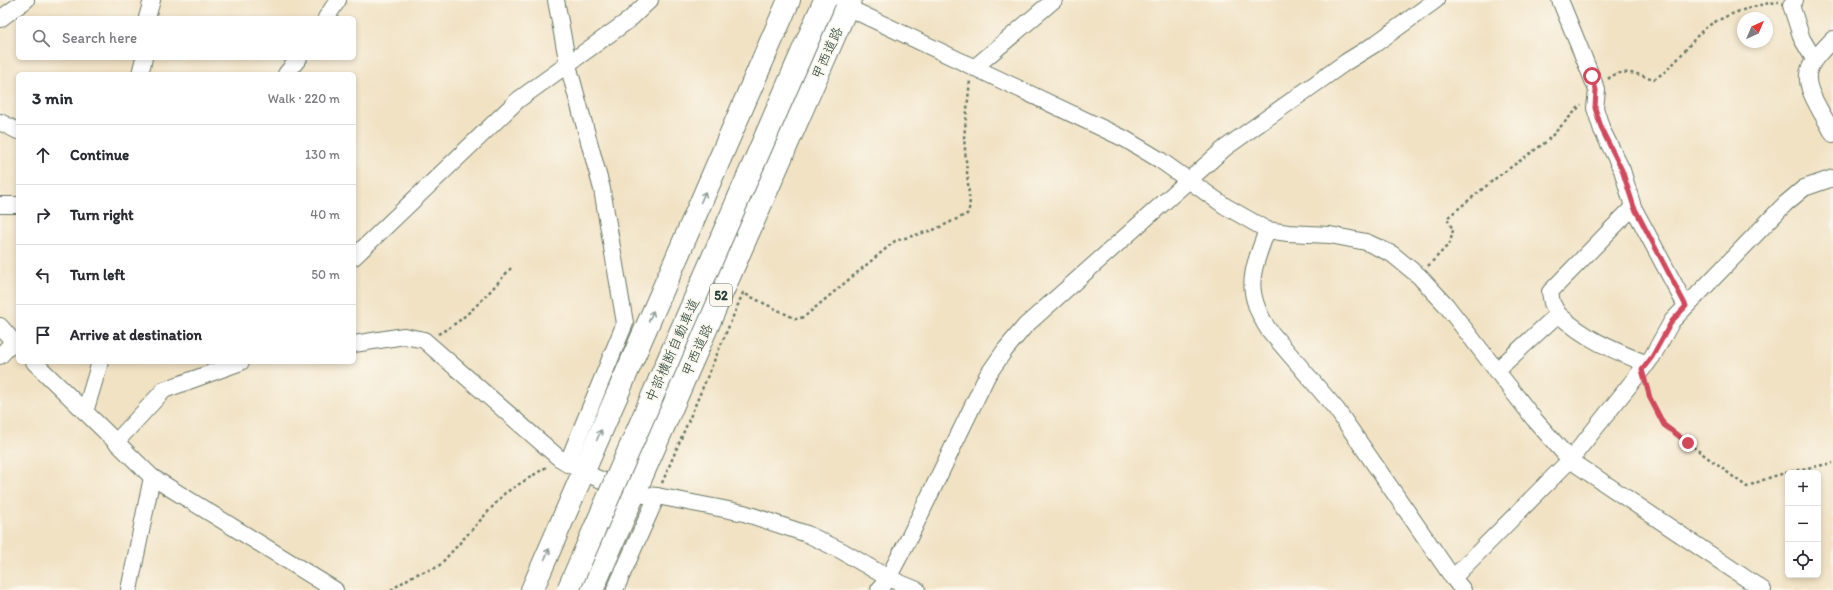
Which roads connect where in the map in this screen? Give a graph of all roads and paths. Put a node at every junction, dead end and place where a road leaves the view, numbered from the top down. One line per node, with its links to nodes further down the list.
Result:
1 (26, 0): 15 (street)
2 (152, 0): 13 (street)
3 (338, 0): 14 (street)
4 (556, 0): 20 (street)
5 (650, 0): 20 (street)
6 (789, 0): 51 (highway, one-way to 6)
7 (825, 0): 61 (highway, 中部横断自動車道, bridge)
8 (1054, 0): 21 (street)
9 (1436, 0): 28 (street)
10 (1560, 0): 31 (street)
11 (1795, 0): 17 (street)
12 (841, 2): 21 (street); 53 (highway, 甲西道路 / 52); 62 (highway, 中部横断自動車道)
13 (148, 16)
14 (327, 16)
15 (0, 19)
16 (1833, 39): 17 (street)
17 (1814, 59): 26 (street)
18 (144, 60): 22 (street)
19 (297, 60): 23 (street)
20 (568, 65): 33 (street); 51 (street)
21 (974, 68): 28 (street); 54 (path)
22 (140, 72)
23 (288, 72)
24 (0, 122): 25 (street)
25 (16, 129)
26 (1833, 134)
27 (1832, 174): 35 (street)
28 (1188, 180): 32 (street); 55 (street)
29 (0, 205): 30 (street)
30 (16, 205)
31 (1634, 207): 35 (street); 36 (street)
32 (1267, 230): 46 (street); 56 (street)
33 (356, 255)
34 (512, 267): 38 (path)
35 (1686, 306): 45 (street)
36 (1558, 314): 45 (street); 46 (street)
37 (0, 326): 40 (street)
38 (424, 340): 39 (street); 51 (street)
39 (356, 344)
40 (15, 345): 41 (street)
41 (0, 356)
42 (36, 364): 47 (street)
43 (99, 364): 47 (street)
44 (236, 364): 48 (street)
45 (1645, 367): 49 (street); 50 (path)
46 (1496, 371): 49 (street)
47 (85, 412): 48 (street)
48 (116, 442): 52 (street)
49 (1570, 460): 56 (street); 66 (street)
50 (1833, 463)
51 (570, 465): 53 (street); 59 (path); 60 (highway, one-way to 51)
52 (152, 477): 57 (street); 58 (street)
53 (634, 494): 54 (street); 63 (highway, 甲西道路 / 52)
54 (656, 496): 55 (street); 64 (street)
55 (883, 584): 65 (street)
56 (1458, 584)
57 (129, 590)
58 (335, 590)
59 (391, 590)
60 (532, 590)
61 (568, 590)
62 (579, 590)
63 (592, 590)
64 (615, 590)
65 (917, 590)
66 (1763, 590)

